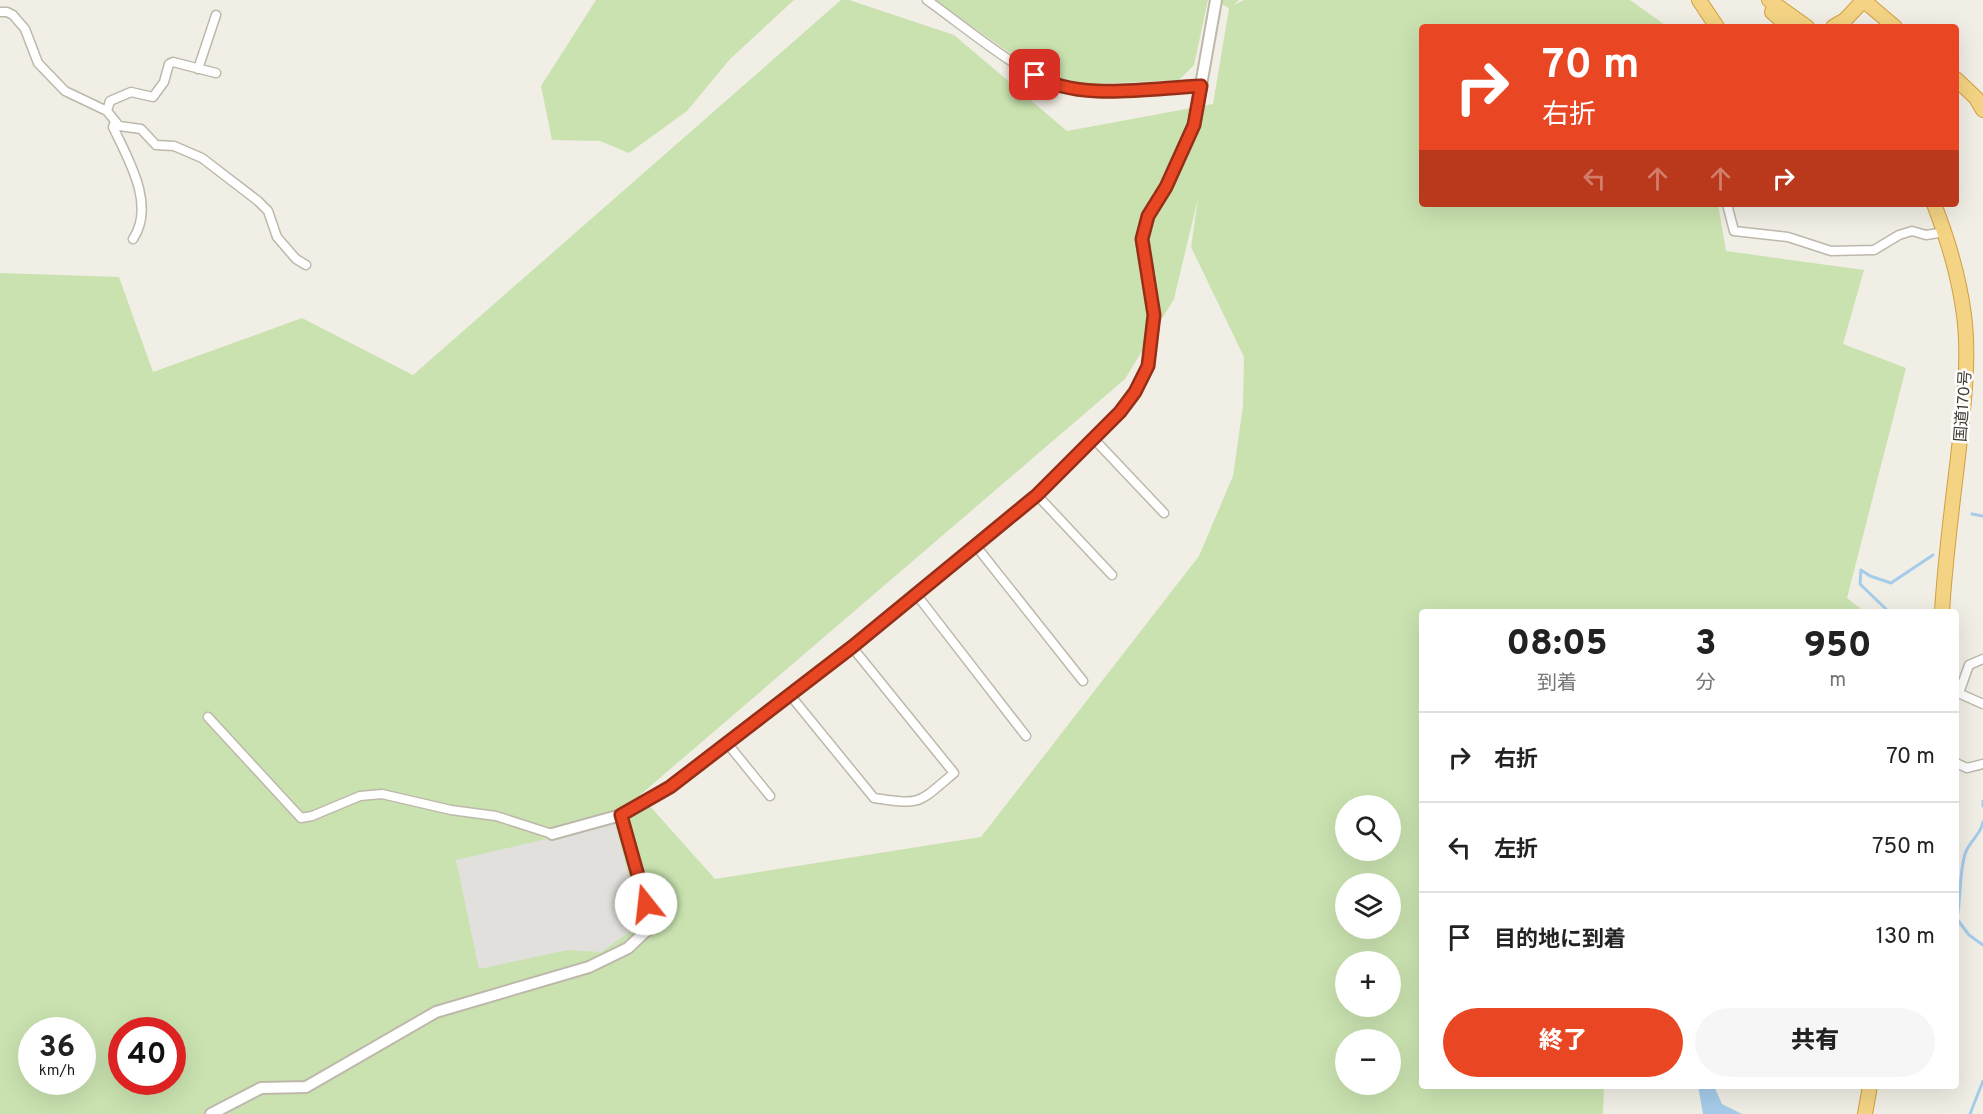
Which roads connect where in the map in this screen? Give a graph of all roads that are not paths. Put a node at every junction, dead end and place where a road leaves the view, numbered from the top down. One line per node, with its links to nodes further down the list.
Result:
1 (927, 0): 21 (street)
2 (1216, 0): 21 (street)
3 (1692, 0): 10 (highway)
4 (1699, 0): 11 (highway)
5 (1760, 0): 12 (highway); 13 (highway)
6 (1769, 0): 14 (highway)
7 (1865, 2): 15 (highway); 16 (highway); 17 (highway)
8 (0, 12): 23 (street)
9 (216, 15): 18 (street)
10 (1707, 24)
11 (1715, 24)
12 (1776, 24)
13 (1786, 24)
14 (1803, 24)
15 (1838, 24)
16 (1854, 24)
17 (1891, 24)
18 (198, 69): 19 (street); 23 (street)
19 (216, 73)
20 (1959, 82): 22 (highway)
21 (1201, 86): 30 (street)
22 (1981, 100)
23 (107, 111): 24 (street)
24 (115, 122): 28 (street); 29 (street)
25 (1728, 207): 27 (street)
26 (1935, 207): 27 (highway, 国道170号)
27 (1945, 232): 36 (highway, 国道170号)
28 (134, 239)
29 (306, 265)
30 (1094, 438): 31 (street); 32 (street)
31 (1037, 495): 33 (street); 34 (street)
32 (1164, 513)
33 (975, 546): 35 (street); 39 (street)
34 (1112, 575)
35 (916, 594): 37 (street); 45 (street)
36 (1942, 609)
37 (852, 647): 42 (street); 42 (street)
38 (1983, 659): 40 (street)
39 (1083, 681)
40 (1959, 688)
41 (1959, 694): 43 (street)
42 (790, 695): 46 (street)
43 (1983, 704)
44 (208, 717): 51 (street)
45 (1026, 736)
46 (727, 743): 49 (street); 50 (street)
47 (1959, 764): 48 (street)
48 (1983, 764)
49 (770, 796)
50 (621, 815): 51 (street); 53 (street)
51 (552, 834)
52 (1869, 1089): 54 (highway)
53 (211, 1114)
54 (1865, 1114)

